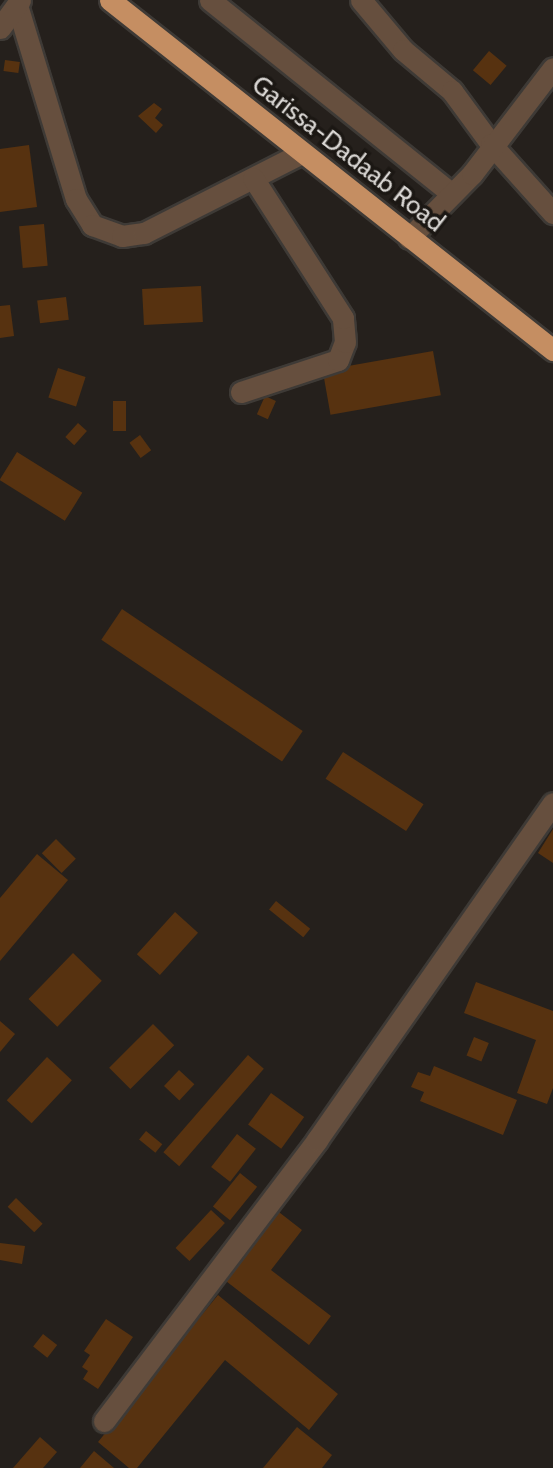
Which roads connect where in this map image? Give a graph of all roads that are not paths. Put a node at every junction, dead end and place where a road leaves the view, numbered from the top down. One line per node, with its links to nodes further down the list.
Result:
1 (110, 0): 8 (highway, Garissa-Dadaab Road)
2 (210, 0): 10 (street)
3 (361, 0): 7 (street)
4 (18, 3): 5 (street); 9 (street)
5 (0, 28)
6 (553, 68): 7 (street)
7 (491, 144): 10 (street); 11 (street)
8 (302, 153): 9 (street); 12 (highway, Garissa-Dadaab Road)
9 (254, 178): 14 (street)
10 (452, 194): 12 (street)
11 (553, 213)
12 (409, 238): 13 (highway, Garissa-Dadaab Road)
13 (553, 350)
14 (241, 392)
15 (553, 803): 16 (street)
16 (104, 1421)

